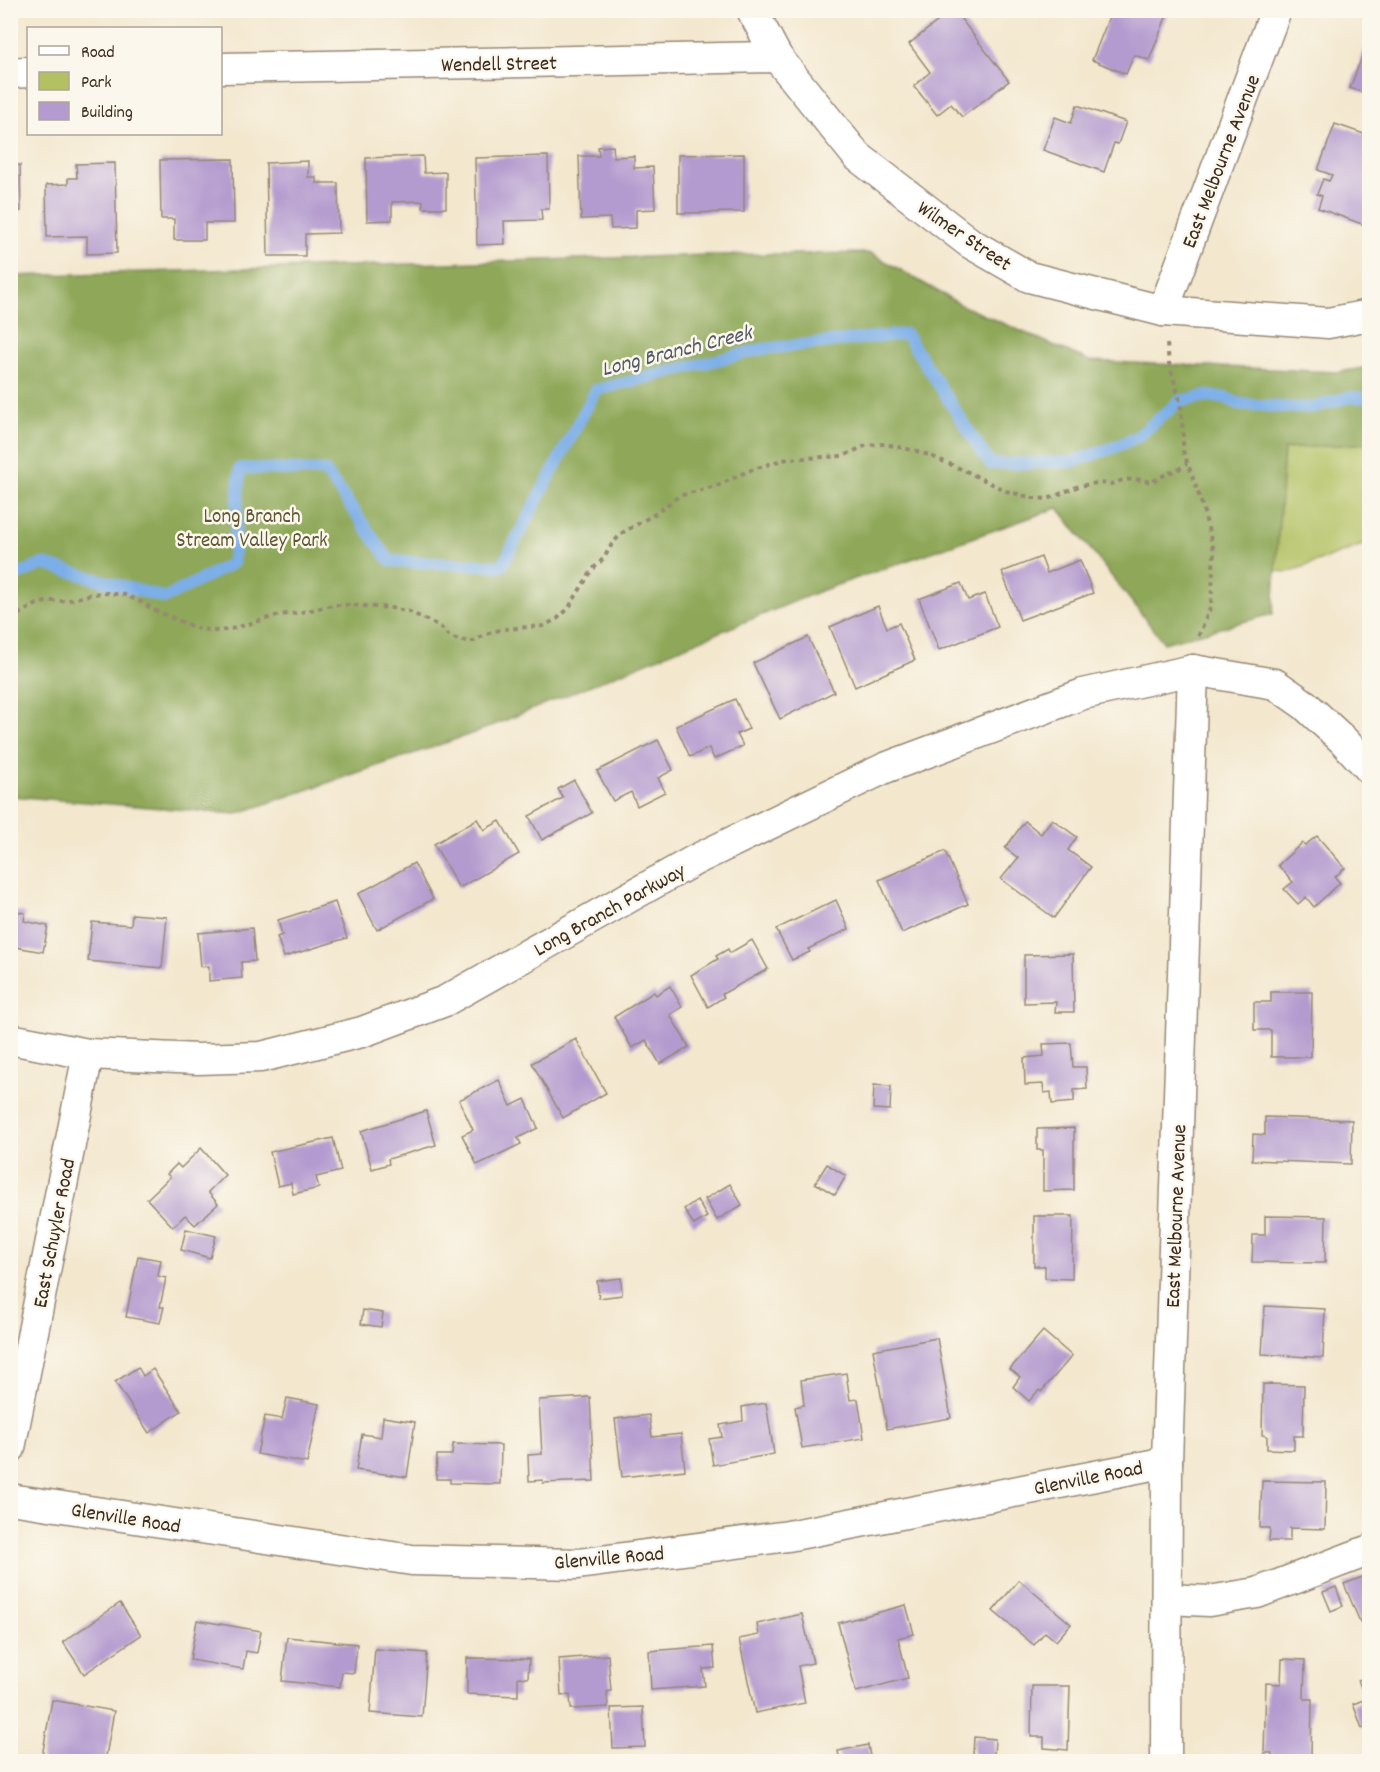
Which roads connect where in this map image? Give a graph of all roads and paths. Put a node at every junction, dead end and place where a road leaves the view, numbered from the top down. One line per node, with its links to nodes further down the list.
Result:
1 (752, 10): 3 (street, Wilmer Street)
2 (1276, 10): 7 (street, East Melbourne Avenue)
3 (777, 57): 4 (street, Wendell Street); 7 (street, Wilmer Street)
4 (222, 68)
5 (27, 72): 6 (street)
6 (10, 73)
7 (1163, 311): 8 (street, Wilmer Street)
8 (1370, 315)
9 (1169, 363): 10 (path)
10 (1187, 464): 11 (path); 12 (path)
11 (10, 620)
12 (1194, 659): 13 (street); 15 (street, Long Branch Parkway); 17 (street, East Melbourne Avenue)
13 (1370, 769)
14 (10, 1039): 15 (street, Long Branch Parkway)
15 (88, 1054): 16 (street, East Schuyler Road)
16 (10, 1448)
17 (1167, 1462): 18 (street, Glenville Road); 20 (street, East Melbourne Avenue)
18 (10, 1499)
19 (1370, 1550): 20 (street)
20 (1167, 1599): 21 (street, East Melbourne Avenue)
21 (1166, 1761)

